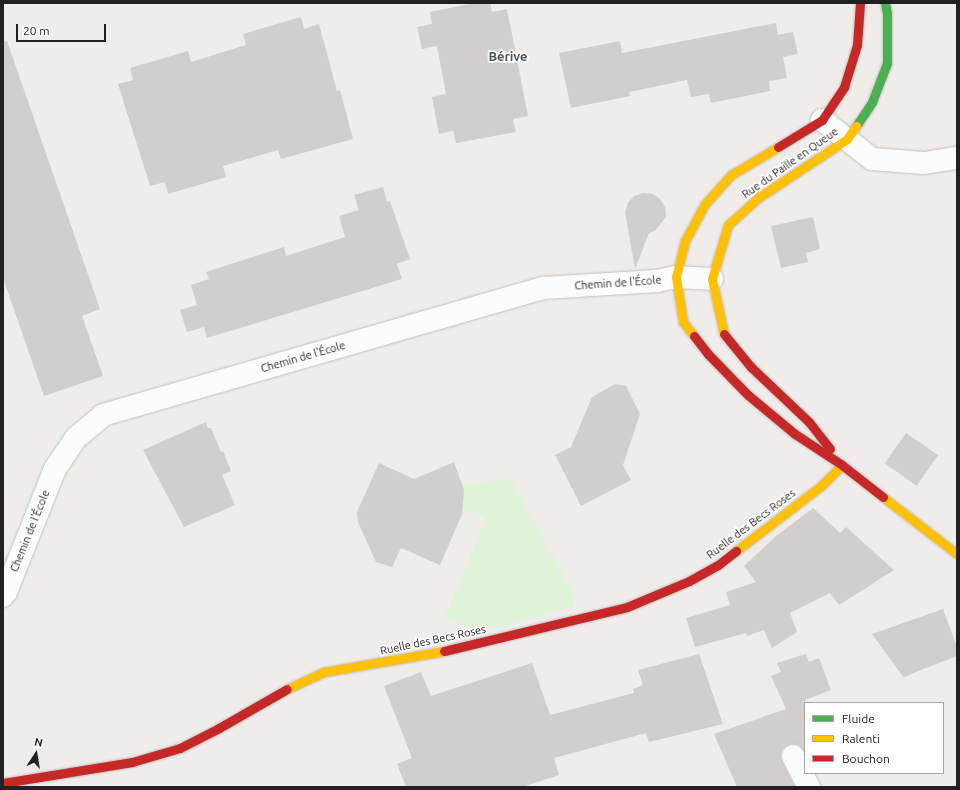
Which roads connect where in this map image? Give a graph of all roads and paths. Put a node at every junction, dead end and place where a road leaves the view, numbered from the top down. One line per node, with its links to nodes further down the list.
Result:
1 (860, 3): 3 (main road, Rue du Paille en Queue)
2 (885, 3): 4 (main road, Rue du Paille en Queue)
3 (822, 120): 4 (street); 6 (main road, Rue du Paille en Queue)
4 (846, 139): 5 (street); 7 (main road, Rue du Paille en Queue)
5 (957, 158)
6 (676, 278): 7 (street, Chemin de l'École); 8 (main road, Rue du Paille en Queue); 10 (street, Chemin de l'École)
7 (712, 279): 8 (main road, Rue du Paille en Queue)
8 (842, 464): 9 (main road, Rue du Paille en Queue); 12 (main road, Ruelle des Becs Roses)
9 (957, 554)
10 (3, 596)
11 (792, 756): 13 (street)
12 (3, 783)
13 (809, 787)

